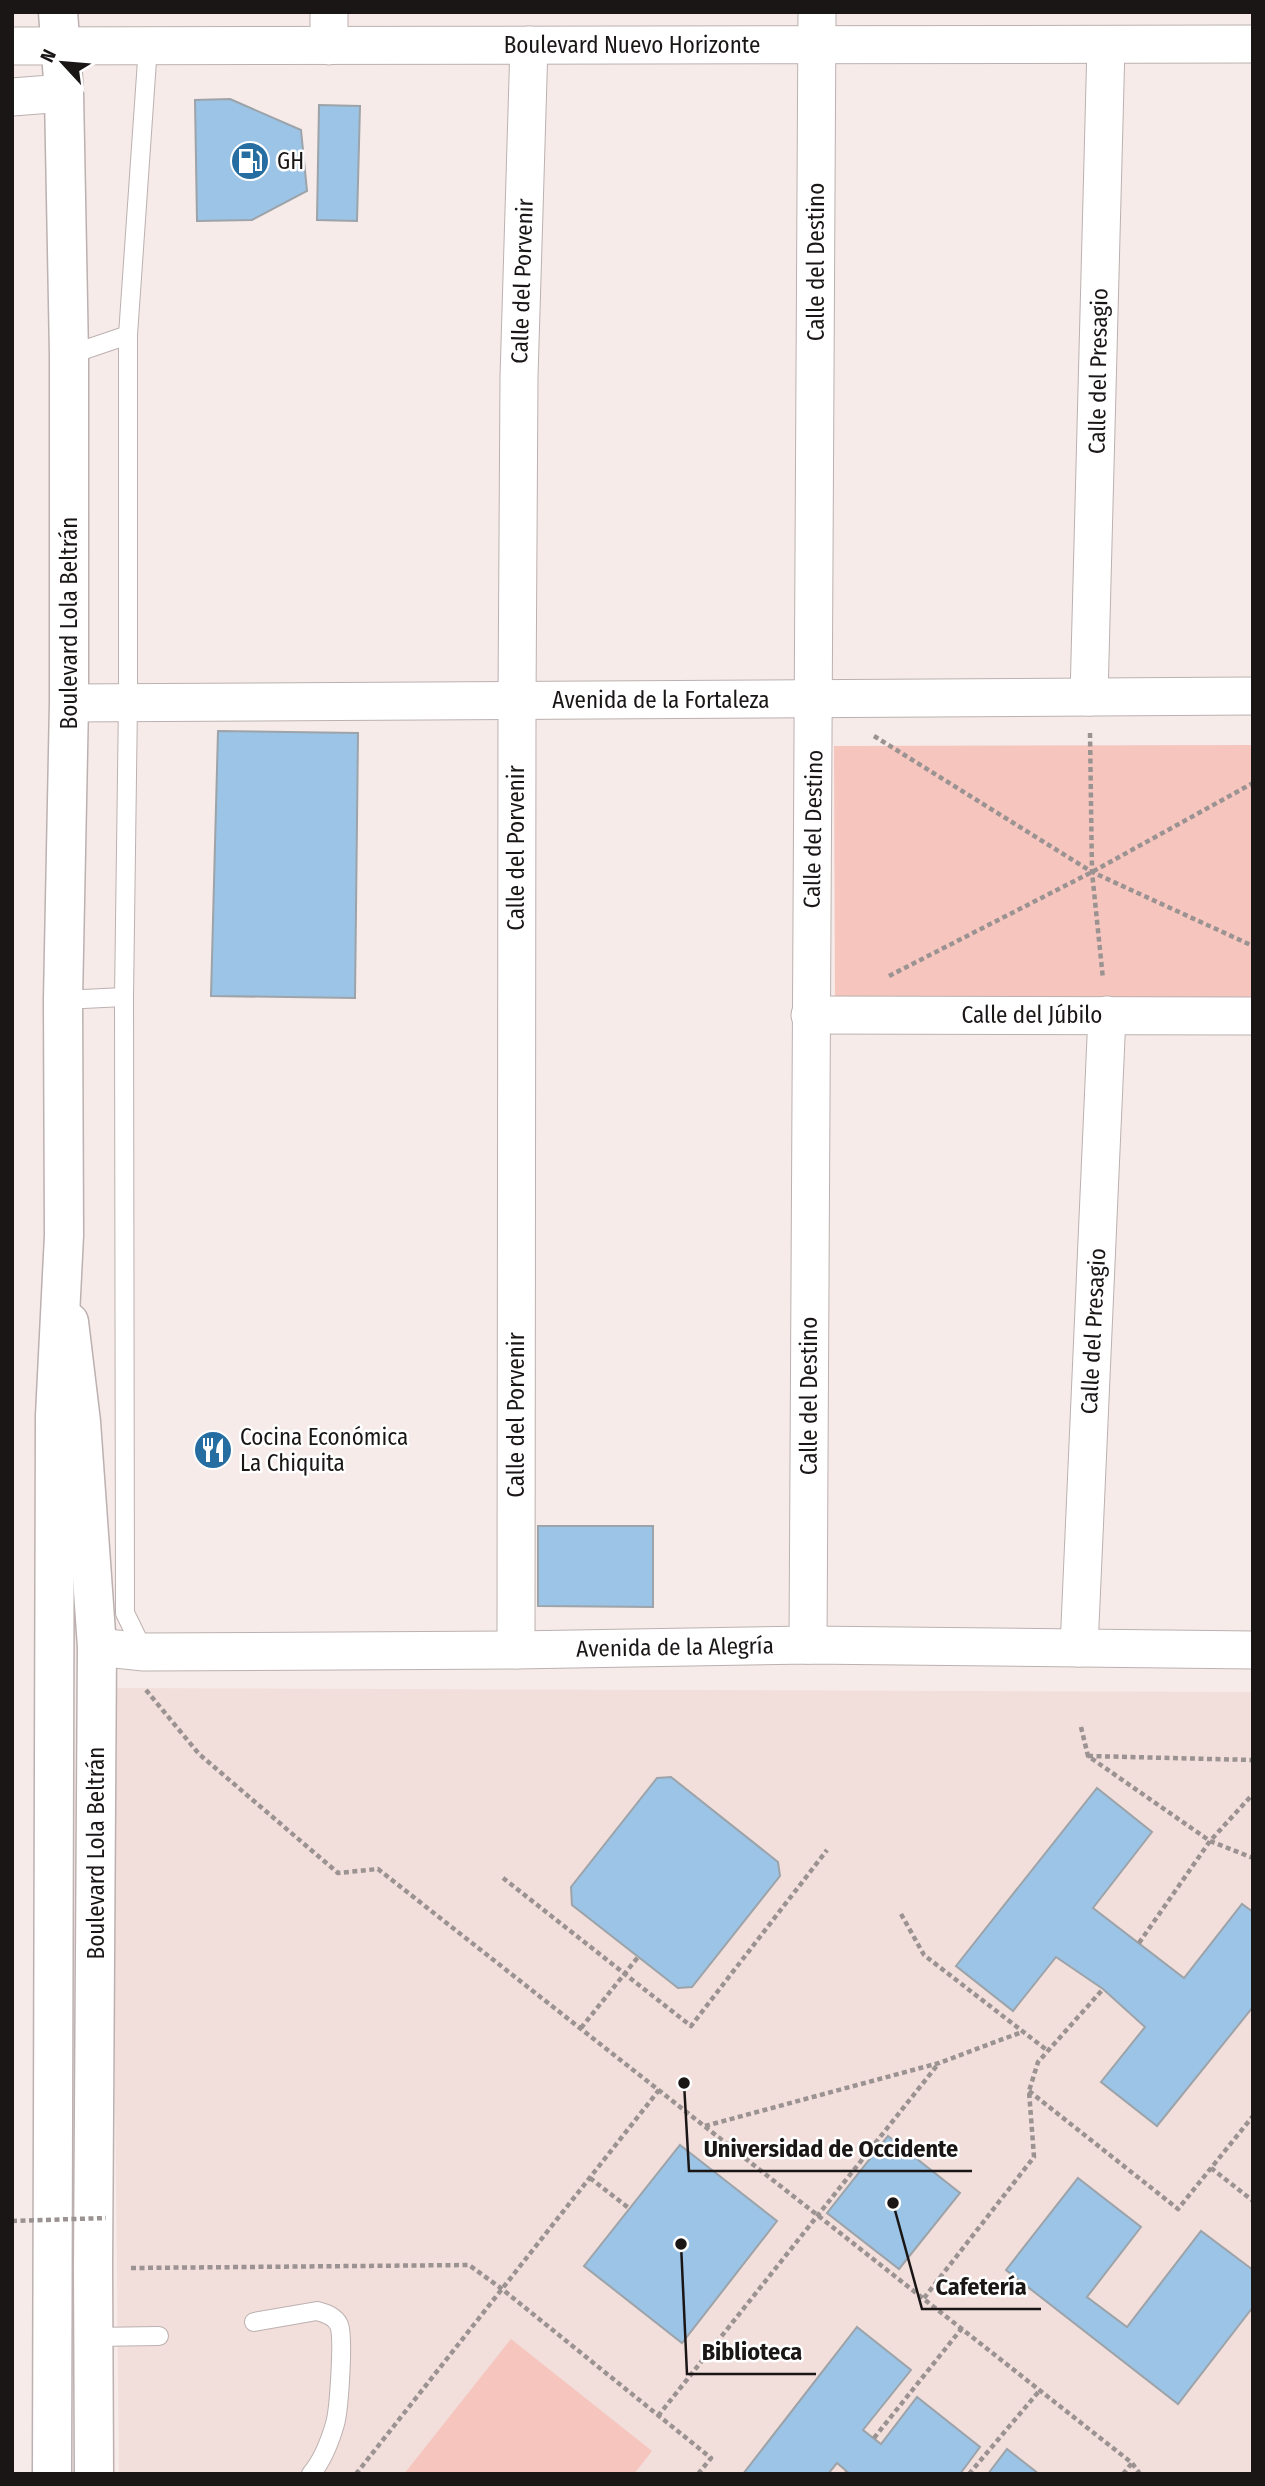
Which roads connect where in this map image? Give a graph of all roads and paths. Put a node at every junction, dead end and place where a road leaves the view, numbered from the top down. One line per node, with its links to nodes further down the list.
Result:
1 (59, 29): 7 (street, Boulevard Nuevo Horizonte); 8 (street, Boulevard Nuevo Horizonte); 9 (main road, Boulevard Lola Beltrán)
2 (329, 29): 6 (street, Boulevard Nuevo Horizonte); 8 (street, Boulevard Nuevo Horizonte)
3 (817, 29): 4 (street, Boulevard Nuevo Horizonte); 6 (street, Boulevard Nuevo Horizonte); 15 (street, Calle del Destino)
4 (1106, 44): 5 (street, Boulevard Nuevo Horizonte); 14 (street, Calle del Presagio)
5 (1253, 44)
6 (530, 45): 16 (street, Calle del Porvenir)
7 (12, 46)
8 (148, 46): 11 (lane)
9 (64, 93): 10 (street); 12 (main road, Boulevard Lola Beltrán)
10 (12, 97)
11 (128, 335): 12 (lane); 17 (lane)
12 (69, 355): 18 (main road, Boulevard Lola Beltrán)
13 (1253, 696): 14 (street, Avenida de la Fortaleza)
14 (1089, 697): 15 (street, Avenida de la Fortaleza); 21 (path)
15 (814, 699): 16 (street, Avenida de la Fortaleza); 27 (street, Calle del Destino)
16 (517, 700): 17 (street, Avenida de la Fortaleza); 33 (street, Calle del Porvenir)
17 (128, 702): 18 (street, Avenida de la Fortaleza); 24 (lane)
18 (69, 703): 25 (main road, Boulevard Lola Beltrán)
19 (872, 735): 21 (path)
20 (1253, 783): 21 (path)
21 (1092, 872): 22 (path); 23 (path); 26 (path)
22 (1253, 946)
23 (884, 978)
24 (124, 997): 25 (lane); 35 (lane)
25 (63, 1000): 29 (main road, Boulevard Lola Beltrán)
26 (1107, 1014): 27 (street, Calle del Júbilo); 28 (street, Calle del Júbilo); 32 (street, Calle del Presagio)
27 (810, 1015): 30 (street, Calle del Destino)
28 (1253, 1016)
29 (64, 1235): 31 (main road, Boulevard Lola Beltrán); 75 (main road, Boulevard Lola Beltrán)
30 (808, 1645): 32 (street, Avenida de la Alegría); 33 (street, Avenida de la Alegría)
31 (97, 1647): 35 (street, Avenida de la Alegría); 64 (main road, Boulevard Lola Beltrán)
32 (1079, 1648): 34 (street, Avenida de la Alegría)
33 (516, 1650): 35 (street, Avenida de la Alegría)
34 (1253, 1650)
35 (144, 1652): 49 (path)
36 (1081, 1727): 37 (path)
37 (1088, 1756): 38 (path); 40 (path)
38 (1253, 1760)
39 (1253, 1794): 40 (path)
40 (1210, 1841): 42 (path); 45 (path)
41 (827, 1850): 47 (path)
42 (1253, 1858)
43 (503, 1878): 47 (path)
44 (901, 1913): 50 (path)
45 (1139, 1944)
46 (638, 1956): 47 (path)
47 (625, 1973): 49 (path)
48 (1103, 1989): 51 (path)
49 (581, 2028): 53 (path)
50 (1022, 2032): 51 (path); 52 (path)
51 (1048, 2051): 54 (path)
52 (939, 2063): 56 (path); 61 (path)
53 (659, 2090): 56 (path); 58 (path)
54 (1029, 2091): 57 (path); 66 (path)
55 (1253, 2116): 57 (path)
56 (705, 2126): 61 (path)
57 (1211, 2168): 59 (path)
58 (590, 2178): 60 (path); 65 (path)
59 (1253, 2202)
60 (630, 2208)
61 (817, 2214): 66 (path); 72 (path)
62 (106, 2218): 63 (path, bridge)
63 (12, 2221)
64 (93, 2267): 65 (path); 70 (main road, Boulevard Lola Beltrán)
65 (502, 2289): 72 (path); 78 (path)
66 (924, 2298): 68 (path)
67 (254, 2322): 77 (lane)
68 (962, 2328): 71 (path); 73 (path)
69 (159, 2336): 70 (lane)
70 (93, 2337): 76 (main road, Boulevard Lola Beltrán)
71 (1040, 2390): 74 (path); 80 (path)
72 (659, 2416): 79 (path)
73 (874, 2438)
74 (1132, 2463): 81 (path); 82 (path)
75 (52, 2474)
76 (94, 2474)
77 (311, 2474)
78 (356, 2474)
79 (698, 2474)
80 (969, 2474)
81 (1123, 2474)
82 (1140, 2474)

